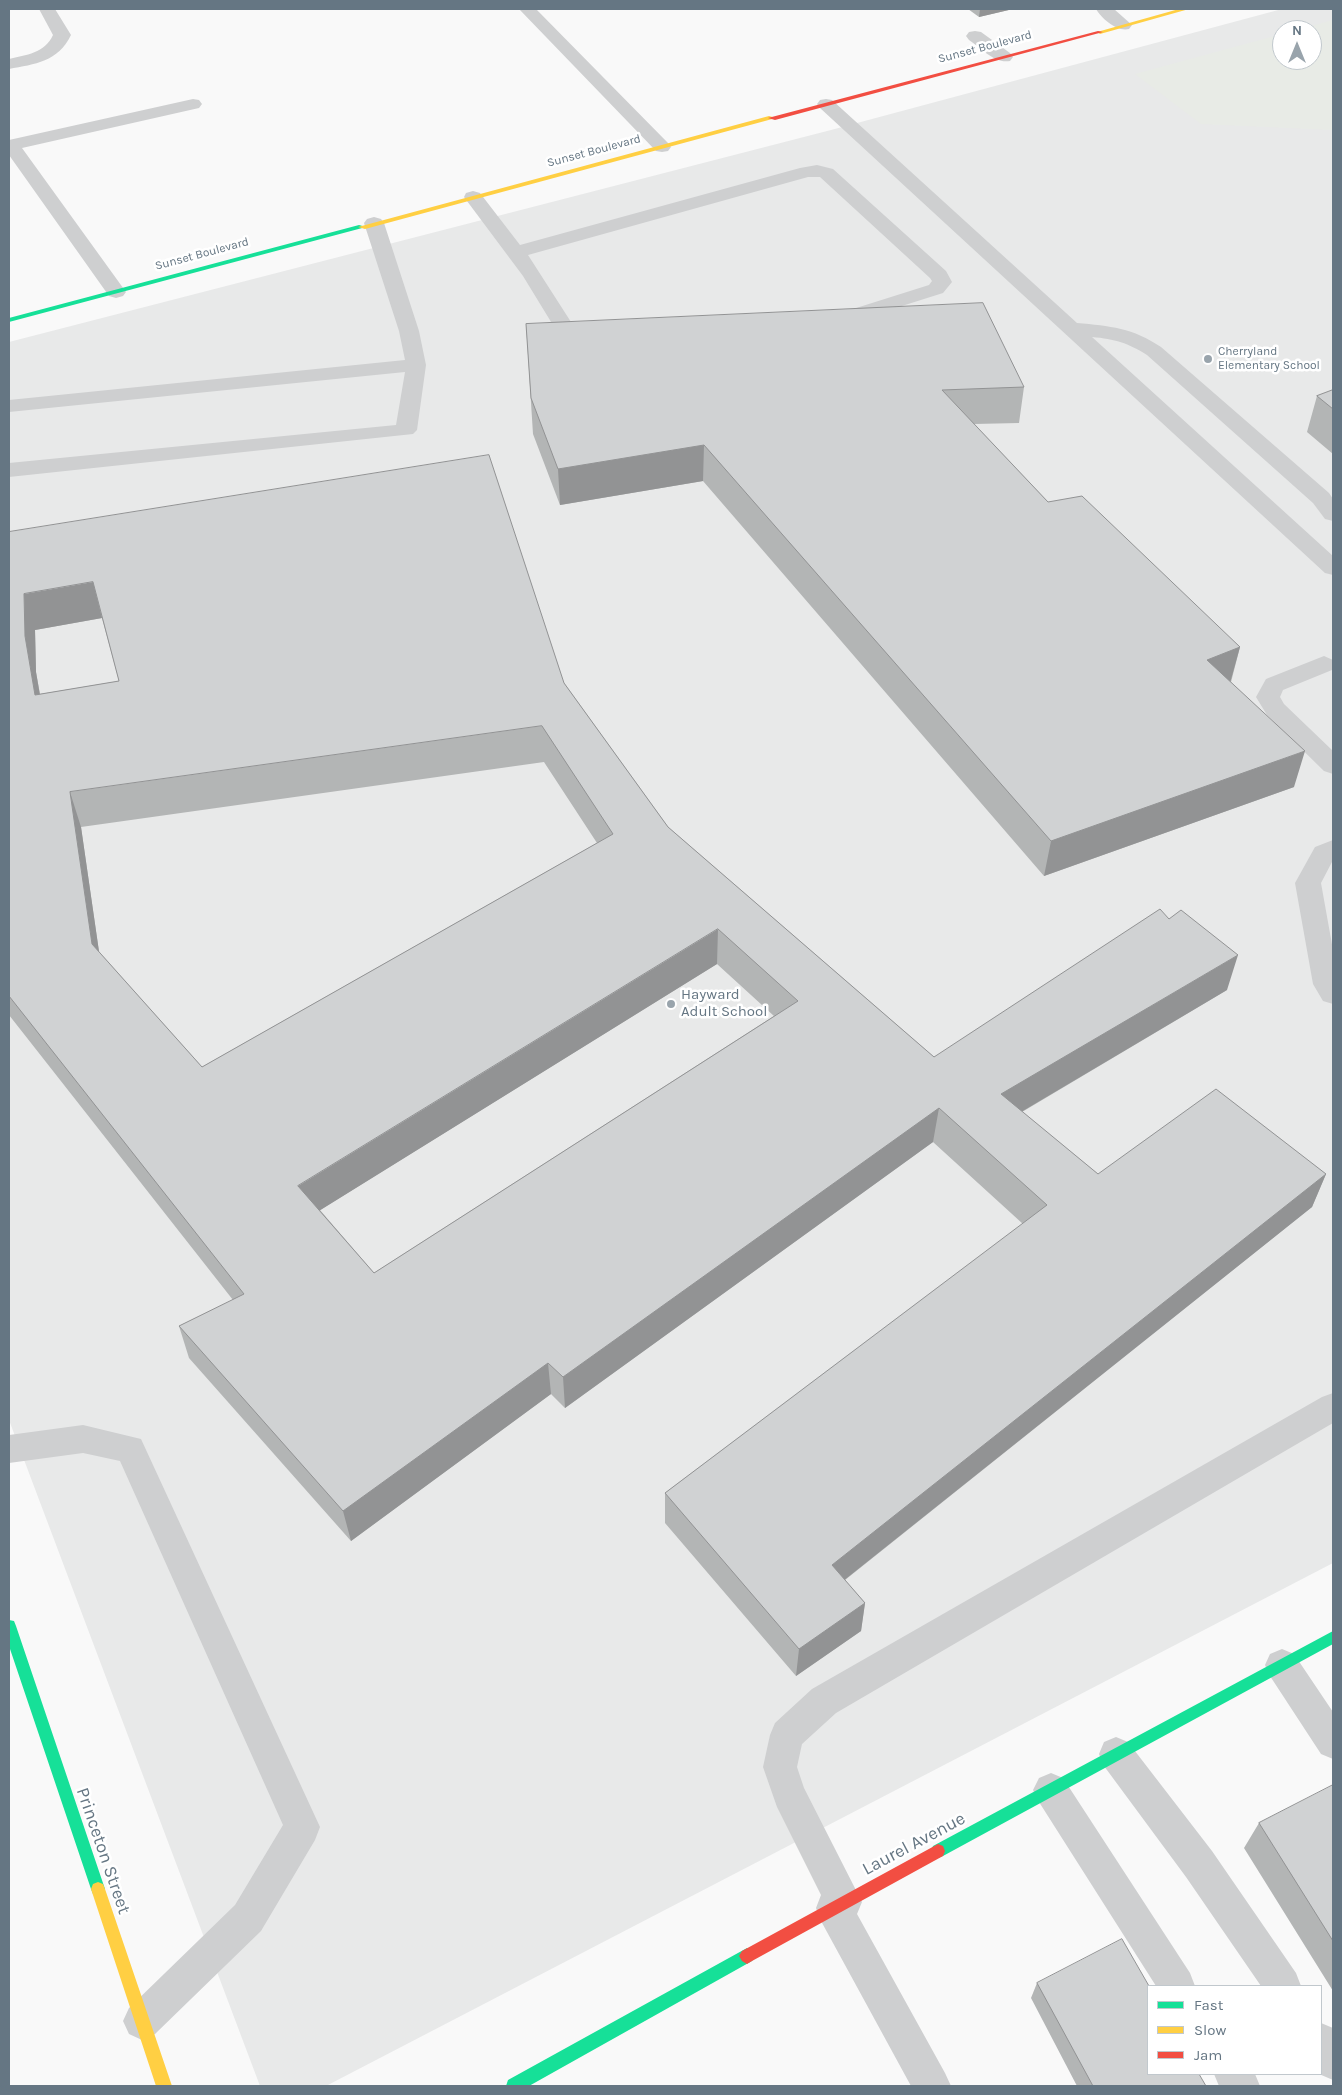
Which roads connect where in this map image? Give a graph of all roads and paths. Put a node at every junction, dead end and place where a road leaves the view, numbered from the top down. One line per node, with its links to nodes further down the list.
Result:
1 (47, 9): 8 (lane)
2 (527, 9): 12 (lane)
3 (1104, 9): 5 (lane)
4 (1186, 9): 5 (street, Sunset Boulevard)
5 (1124, 25): 7 (street, Sunset Boulevard)
6 (976, 36): 7 (lane)
7 (1004, 57): 10 (street, Sunset Boulevard)
8 (9, 64)
9 (193, 104): 11 (lane)
10 (826, 104): 12 (street, Sunset Boulevard); 19 (lane)
11 (10, 143): 16 (lane)
12 (662, 147): 13 (street, Sunset Boulevard)
13 (473, 197): 14 (street, Sunset Boulevard); 15 (lane)
14 (374, 224): 16 (street, Sunset Boulevard); 21 (lane)
15 (517, 252): 18 (lane); 20 (lane)
16 (116, 292): 17 (street, Sunset Boulevard)
17 (9, 320)
18 (823, 320)
19 (1070, 328): 24 (lane); 25 (lane)
20 (617, 332)
21 (416, 365): 22 (lane); 23 (lane)
22 (9, 406)
23 (9, 470)
24 (1333, 514)
25 (1333, 568)
26 (1324, 664): 27 (lane)
27 (1333, 765)
28 (1333, 849): 29 (lane)
29 (1333, 994)
30 (1333, 1407): 38 (lane)
31 (9, 1448): 41 (lane)
32 (9, 1626): 41 (street, Princeton Street)
33 (1333, 1637): 34 (street, Laurel Avenue)
34 (1282, 1665): 35 (lane); 36 (street, Laurel Avenue)
35 (1333, 1742)
36 (1116, 1754): 37 (street, Laurel Avenue); 40 (lane)
37 (1052, 1790): 38 (street, Laurel Avenue); 39 (lane)
38 (839, 1905): 46 (street, Laurel Avenue); 47 (lane)
39 (1176, 1985)
40 (1282, 1985)
41 (142, 2021): 45 (street, Princeton Street)
42 (1322, 2044): 43 (lane)
43 (1333, 2061)
44 (1234, 2075): 48 (lane)
45 (164, 2086)
46 (516, 2086)
47 (932, 2086)
48 (1241, 2086)

